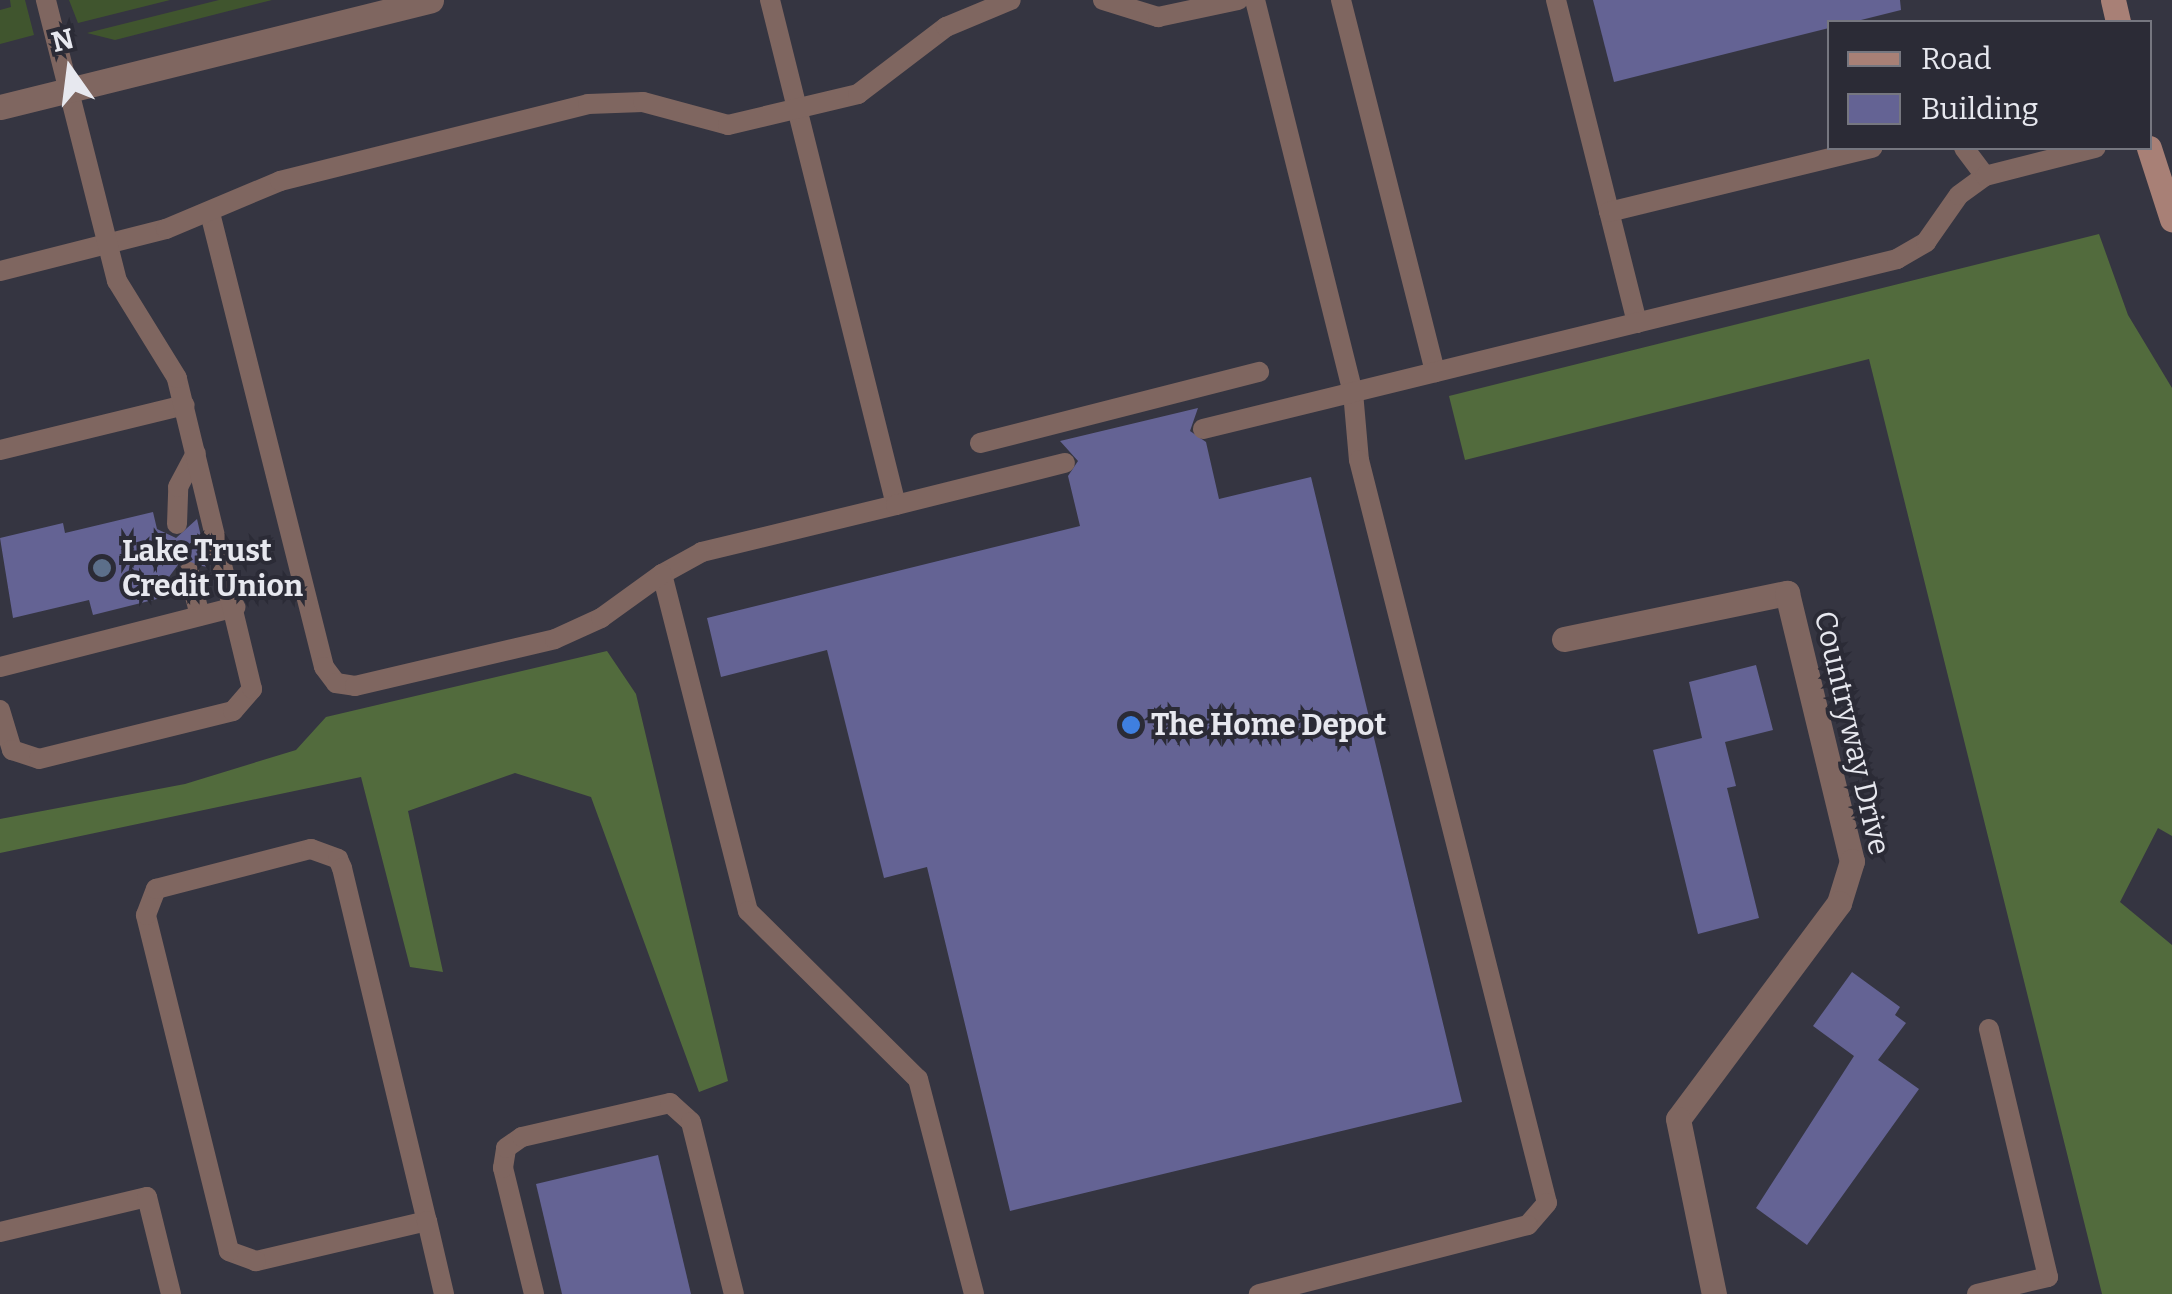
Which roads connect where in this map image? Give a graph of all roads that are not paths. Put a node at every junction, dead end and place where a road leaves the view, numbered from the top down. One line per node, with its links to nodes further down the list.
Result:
1 (46, 0): 10 (lane)
2 (431, 0): 10 (street)
3 (770, 0): 12 (lane)
4 (1010, 0): 12 (lane)
5 (1103, 0): 6 (lane)
6 (1238, 0)
7 (1255, 0): 26 (lane)
8 (1342, 0): 25 (lane)
9 (1556, 0): 19 (lane)
10 (68, 90): 11 (street); 21 (lane)
11 (0, 107)
12 (796, 110): 18 (lane); 33 (lane)
13 (1864, 150): 19 (lane)
14 (1966, 150): 17 (lane)
15 (2087, 150): 17 (lane)
16 (2150, 150): 20 (street)
17 (1985, 176): 23 (lane)
18 (210, 212): 21 (lane); 36 (lane)
19 (1609, 212): 23 (lane)
20 (2172, 219)
21 (107, 244): 22 (lane); 27 (lane)
22 (0, 271)
23 (1637, 323): 25 (lane)
24 (1258, 372): 29 (lane)
25 (1435, 372): 26 (lane)
26 (1353, 392): 28 (lane); 50 (lane)
27 (184, 405): 30 (lane); 31 (lane)
28 (1203, 429)
29 (980, 443)
30 (0, 450)
31 (196, 453): 34 (lane); 37 (lane)
32 (1065, 463): 33 (lane)
33 (896, 504): 36 (lane)
34 (177, 524)
35 (189, 572): 38 (lane)
36 (662, 574): 49 (lane)
37 (234, 608): 38 (lane); 41 (lane)
38 (200, 616): 40 (lane)
39 (1564, 639): 51 (street, Countryway Drive)
40 (0, 667)
41 (0, 710)
42 (1989, 1029): 52 (lane)
43 (427, 1220): 43 (lane); 46 (lane)
44 (0, 1232): 45 (lane)
45 (171, 1294)
46 (444, 1294)
47 (534, 1294): 48 (lane)
48 (734, 1294)
49 (974, 1294)
50 (1259, 1294)
51 (1714, 1294)
52 (1977, 1294)

